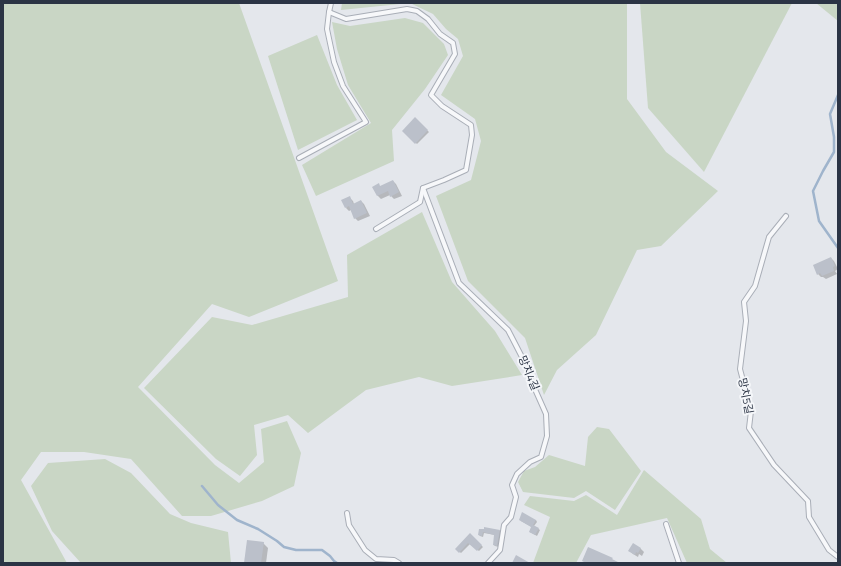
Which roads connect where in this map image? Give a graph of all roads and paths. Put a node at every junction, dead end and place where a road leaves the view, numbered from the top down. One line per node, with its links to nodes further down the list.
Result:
1 (331, 3): 2 (lane)
2 (329, 12): 3 (lane); 4 (lane)
3 (299, 158)
4 (423, 188): 6 (lane); 11 (lane, 망치4길)
5 (786, 216): 9 (lane, 망치5길)
6 (376, 229)
7 (347, 513): 10 (lane)
8 (666, 524): 12 (lane)
9 (838, 557)
10 (399, 563)
11 (488, 563)
12 (679, 563)

